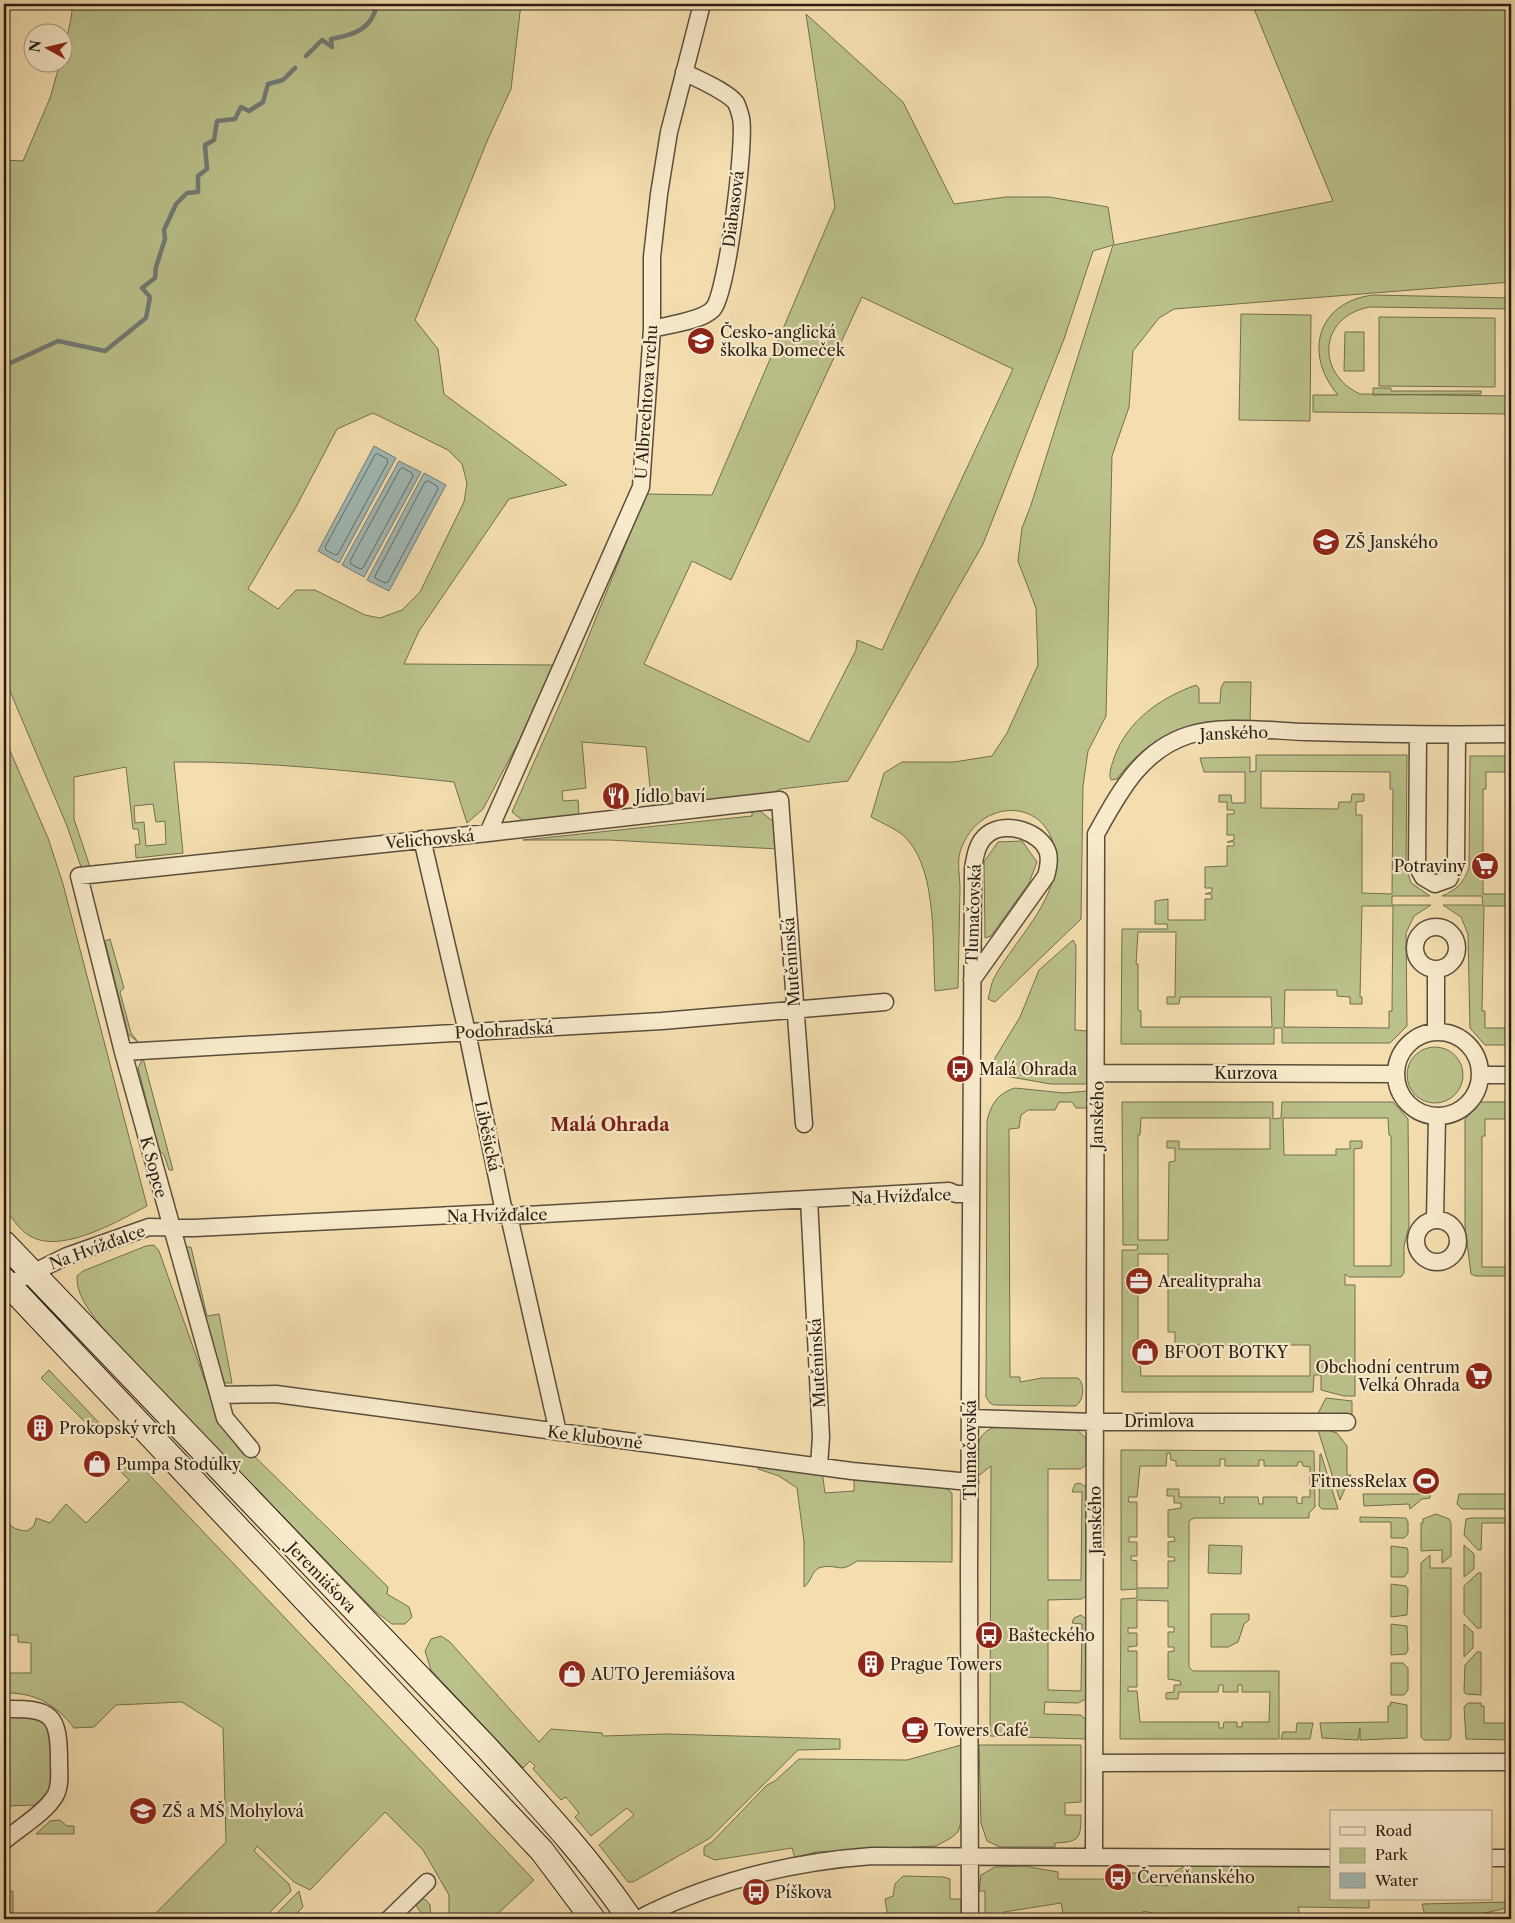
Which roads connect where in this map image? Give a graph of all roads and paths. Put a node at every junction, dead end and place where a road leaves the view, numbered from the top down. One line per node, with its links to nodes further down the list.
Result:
1 (702, 4): 2 (street, U Albrechtova vrchu)
2 (684, 72): 3 (street, U Albrechtova vrchu); 3 (street, Diabasová)
3 (652, 330): 8 (street, U Albrechtova vrchu)
4 (1511, 734): 6 (street, Janského)
5 (1418, 735): 6 (street, Janského); 6 (street); 18 (street, Janského)
6 (1457, 735)
7 (780, 800): 8 (street, Velichovská); 14 (street, Mutěnínská)
8 (488, 833): 9 (street, Velichovská)
9 (422, 839): 10 (street, Velichovská); 16 (street, Liběšická)
10 (79, 876): 17 (street, K Sopce)
11 (1436, 969): 15 (street)
12 (972, 980): 12 (street, Tlumačovská); 24 (street, Tlumačovská)
13 (885, 1002): 14 (street, Podohradská)
14 (795, 1011): 16 (street, Podohradská); 23 (street, Mutěnínská)
15 (1436, 1031): 19 (street); 20 (street)
16 (467, 1032): 17 (street, Podohradská); 26 (street, Liběšická)
17 (122, 1052): 28 (street, K Sopce)
18 (1098, 1073): 19 (street, Kurzova); 34 (street, Janského)
19 (1396, 1074): 22 (street)
20 (1481, 1075): 21 (street); 22 (street)
21 (1511, 1075)
22 (1437, 1116): 27 (street)
23 (804, 1124)
24 (971, 1194): 25 (street, Na Hvížďalce); 33 (street, Tlumačovská)
25 (809, 1199): 26 (street, Na Hvížďalce); 38 (street, Mutěnínská)
26 (509, 1216): 28 (street, Na Hvížďalce); 36 (street, Liběšická)
27 (1435, 1220)
28 (170, 1227): 30 (street, Na Hvížďalce); 32 (street, K Sopce)
29 (4, 1242): 30 (main road, Jeremiášova)
30 (32, 1272): 31 (street, Na Hvížďalce); 52 (main road, Jeremiášova)
31 (6, 1284): 51 (main road, Jeremiášova)
32 (220, 1395): 36 (street, Ke klubovně); 37 (street, K Sopce)
33 (971, 1418): 34 (street, Drimlova); 39 (street, Tlumačovská)
34 (1094, 1422): 35 (street, Drimlova); 42 (street, Janského)
35 (1348, 1422)
36 (558, 1432): 38 (street, Ke klubovně)
37 (251, 1449)
38 (818, 1466): 39 (street, Ke klubovně)
39 (970, 1482): 44 (street, Tlumačovská)
40 (4, 1709): 43 (street)
41 (1511, 1762): 42 (street)
42 (1094, 1763): 45 (street, Janského)
43 (4, 1841)
44 (971, 1857): 45 (street); 53 (street); 54 (street, Tlumačovská)
45 (1094, 1857): 46 (street)
46 (1330, 1858)
47 (1492, 1858): 48 (street)
48 (1511, 1858)
49 (427, 1882): 50 (street)
50 (389, 1919)
51 (593, 1919)
52 (630, 1919)
53 (638, 1919)
54 (970, 1919)

